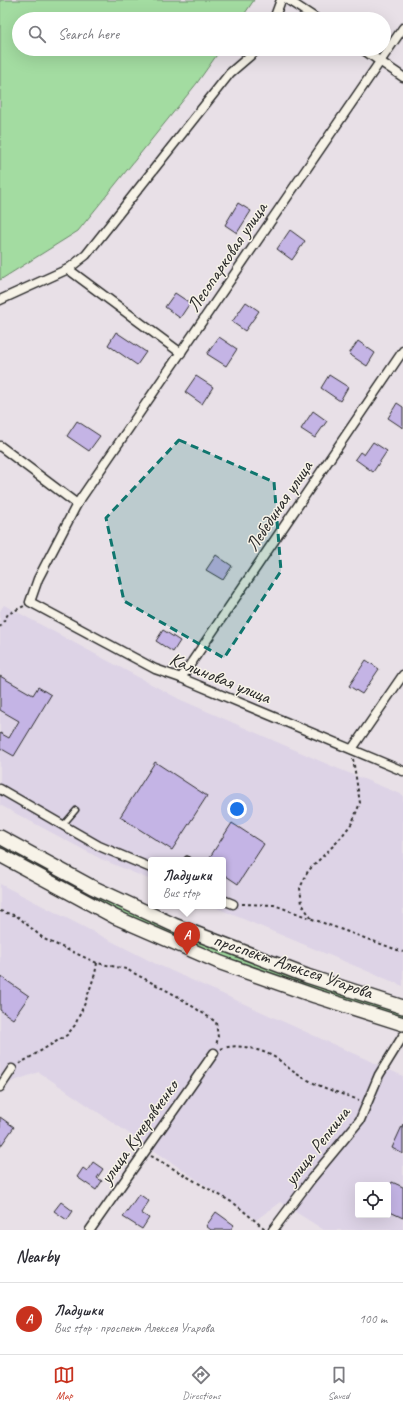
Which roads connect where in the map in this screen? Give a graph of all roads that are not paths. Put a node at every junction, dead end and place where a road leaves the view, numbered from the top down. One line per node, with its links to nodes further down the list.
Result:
1 (281, 0): 3 (street)
2 (288, 0): 4 (street)
3 (277, 12)
4 (306, 12)
5 (403, 28): 6 (street, Лесопарковая улица)
6 (391, 45)
7 (250, 56): 12 (street)
8 (372, 56): 10 (street)
9 (383, 56): 10 (street, Лесопарковая улица)
10 (380, 61): 11 (street); 15 (street, Лесопарковая улица)
11 (403, 77)
12 (68, 269): 13 (street); 15 (street)
13 (0, 300)
14 (403, 351): 20 (street, Лебединая улица)
15 (181, 353): 17 (street, Лесопарковая улица)
16 (0, 446): 17 (street)
17 (77, 504): 18 (street, Лесопарковая улица)
18 (30, 602): 20 (street, Калиновая улица)
19 (403, 675): 21 (street)
20 (181, 678): 21 (street, Калиновая улица)
21 (352, 749): 22 (street, Калиновая улица)
22 (403, 771)
23 (0, 790): 25 (street)
24 (76, 810): 25 (lane)
25 (63, 825): 28 (street)
26 (0, 837): 31 (main road, проспект Алексея Угарова)
27 (0, 855): 32 (main road, проспект Алексея Угарова)
28 (148, 867)
29 (226, 901): 30 (street)
30 (233, 904)
31 (403, 1007)
32 (403, 1024)
33 (403, 1036): 38 (street, улица Репкина)
34 (214, 1053): 37 (street, улица Кучерявченко)
35 (12, 1069): 36 (street)
36 (0, 1087)
37 (90, 1230)
38 (273, 1230)

